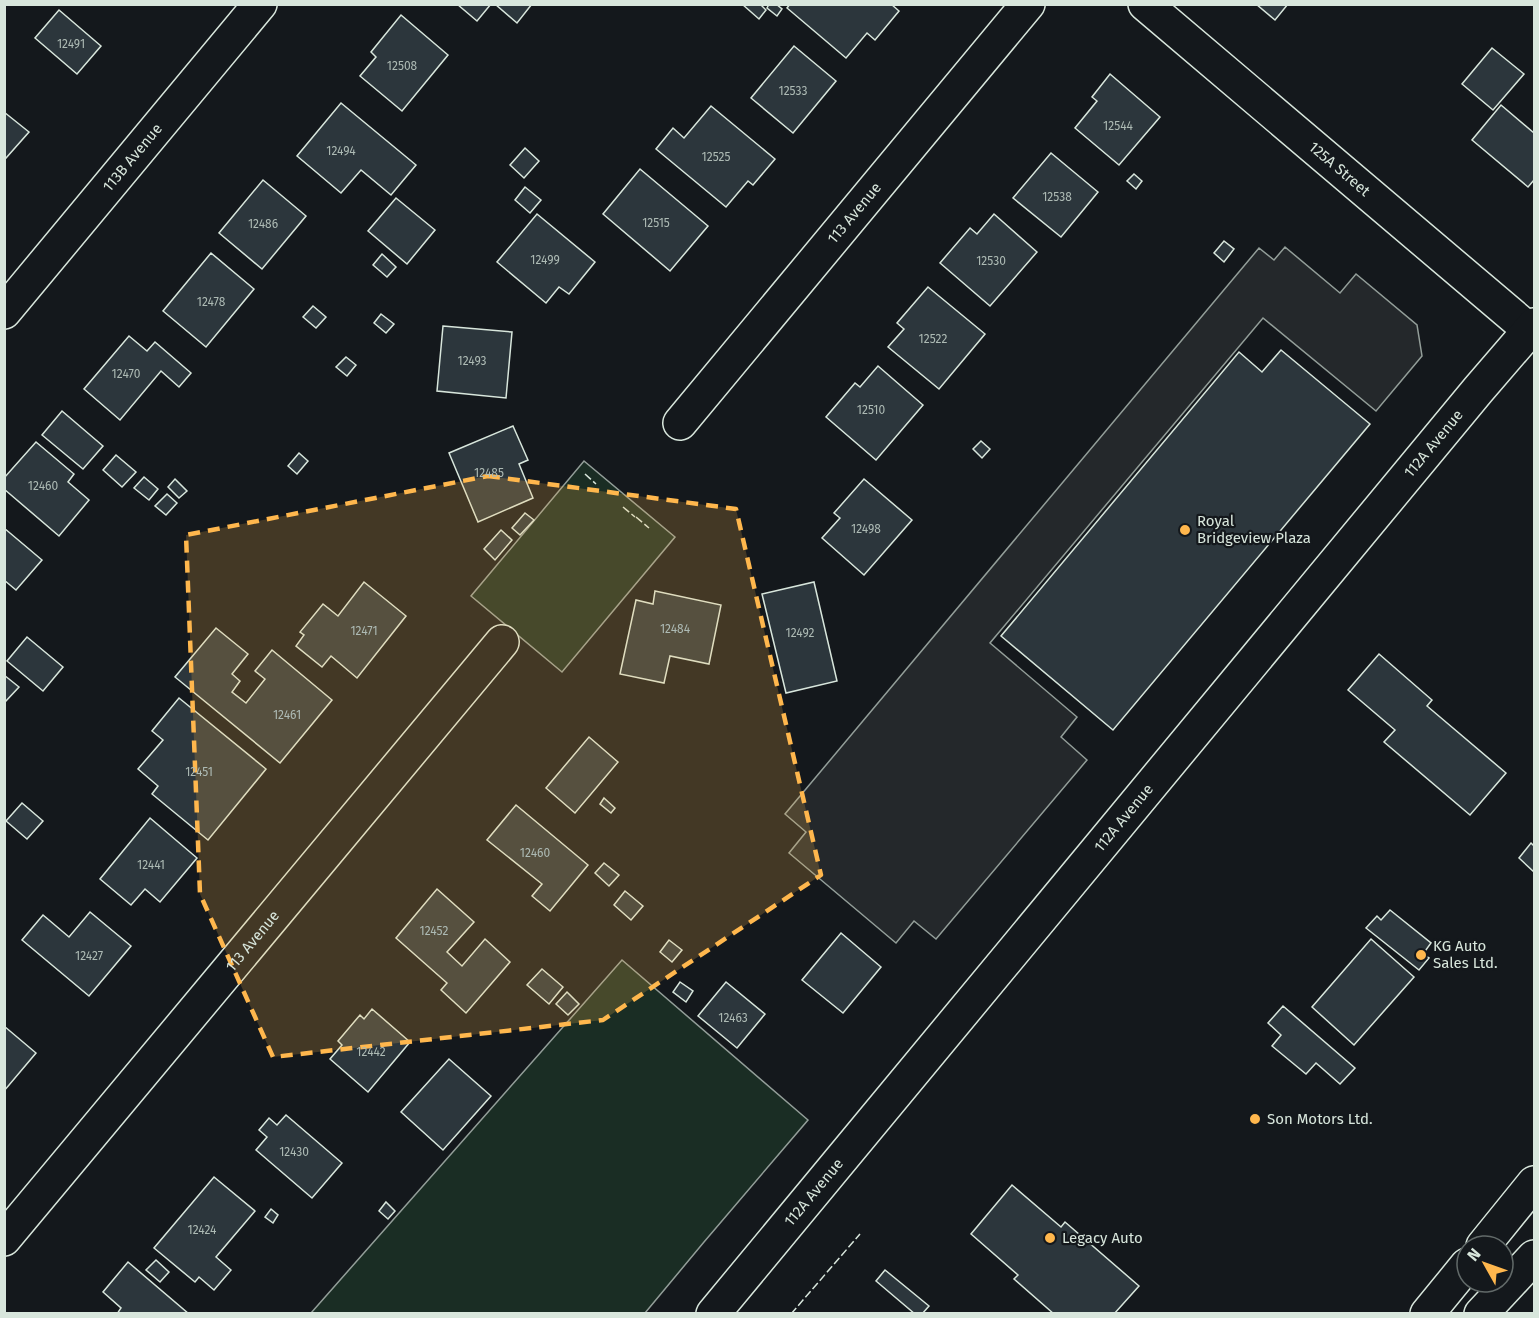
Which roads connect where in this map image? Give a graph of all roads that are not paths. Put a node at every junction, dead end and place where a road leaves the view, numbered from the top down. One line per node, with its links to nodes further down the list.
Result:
1 (260, 4): 4 (street, 113B Avenue)
2 (1028, 4): 6 (street, 113 Avenue)
3 (1145, 4): 5 (street, 125A Street)
4 (4, 312)
5 (1533, 330): 13 (street, 112A Avenue)
6 (680, 423)
7 (502, 642): 10 (street, 113 Avenue)
8 (1534, 1183): 9 (street)
9 (1493, 1234)
10 (4, 1239)
11 (1534, 1257): 15 (street)
12 (1455, 1280): 14 (street)
13 (713, 1314)
14 (1427, 1314)
15 (1481, 1314)

